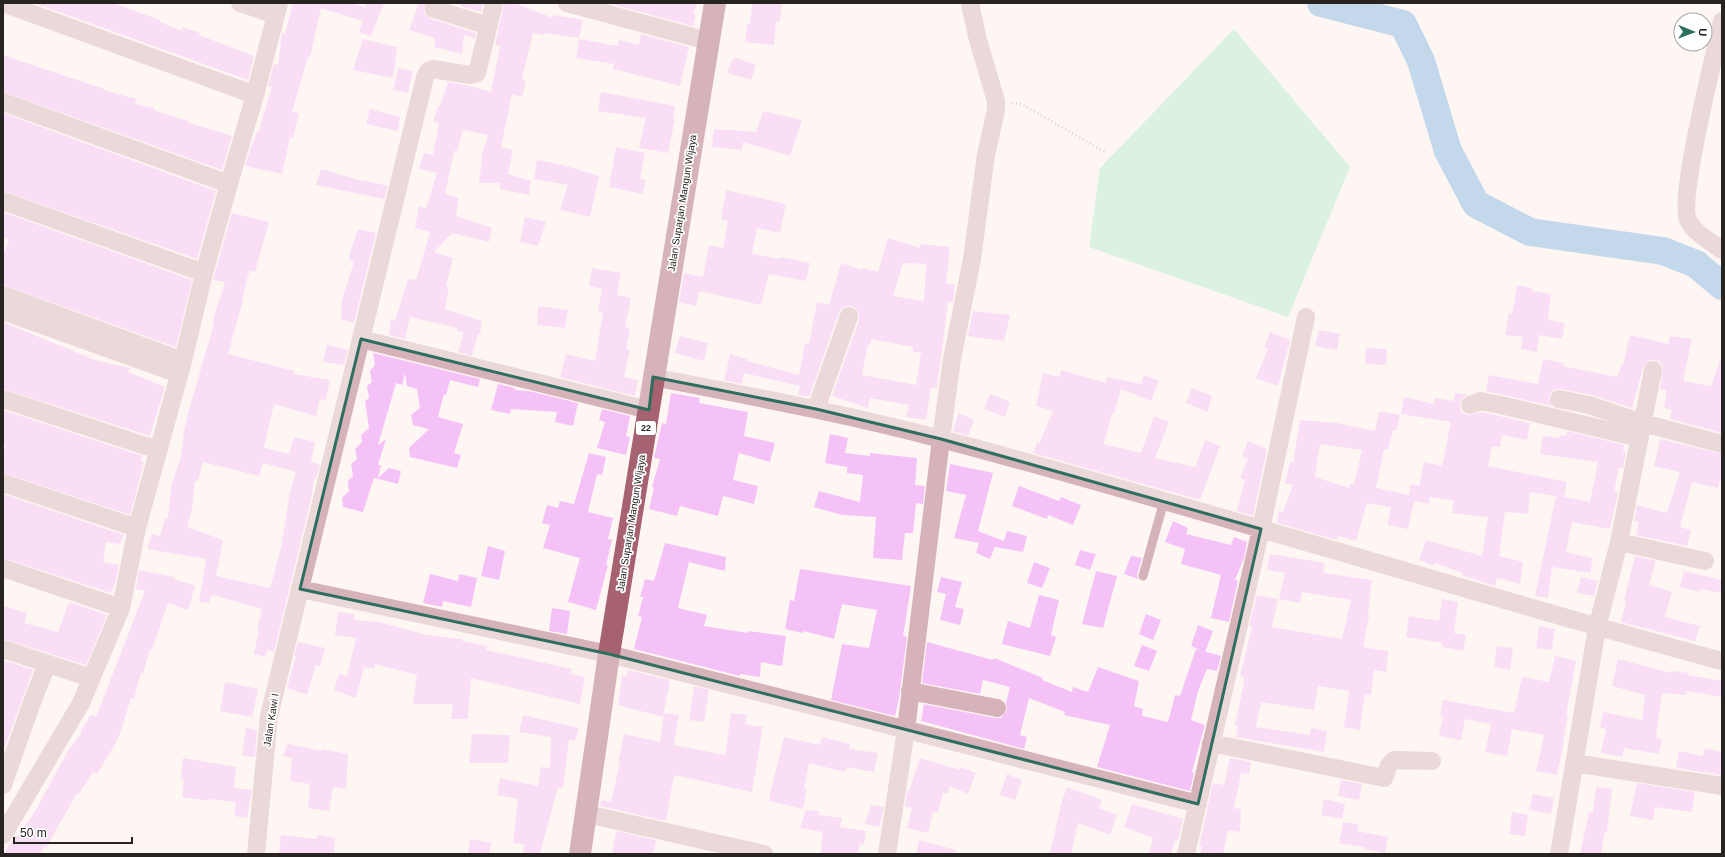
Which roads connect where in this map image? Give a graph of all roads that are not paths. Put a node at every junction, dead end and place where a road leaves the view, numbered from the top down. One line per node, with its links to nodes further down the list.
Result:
1 (3, 3): 12 (street)
2 (240, 3): 7 (street)
3 (494, 3): 10 (street)
4 (567, 3): 11 (street)
5 (715, 3): 11 (highway, Jalan Suparjan Mangun Wijaya / 22)
6 (970, 4): 32 (street)
7 (277, 9): 12 (street)
8 (434, 9): 10 (street)
9 (1722, 21): 16 (street)
10 (489, 26): 22 (street, Jalan Kawi I)
11 (708, 41): 25 (highway, Jalan Suparjan Mangun Wijaya / 22)
12 (255, 94): 14 (street)
13 (3, 102): 14 (street)
14 (229, 184): 17 (street)
15 (3, 201): 17 (street)
16 (1722, 250)
17 (204, 273): 23 (street)
18 (3, 295): 23 (street)
19 (3, 311): 23 (street)
20 (849, 316): 29 (street)
21 (1306, 318): 38 (street)
22 (361, 339): 30 (street); 43 (street, Jalan Kawi I)
23 (181, 367): 34 (street)
24 (1652, 370): 31 (street)
25 (653, 377): 29 (street); 30 (highway, Jalan Suparjan Mangun Wijaya / 22)
26 (3, 398): 34 (street)
27 (1559, 399): 31 (street)
28 (1470, 405): 31 (street)
29 (816, 409): 32 (street)
30 (649, 410): 47 (highway, Jalan Suparjan Mangun Wijaya / 22)
31 (1642, 431): 33 (street); 39 (street)
32 (941, 439): 36 (street); 51 (street)
33 (1722, 444)
34 (158, 450): 37 (street)
35 (3, 483): 37 (street)
36 (1164, 501): 38 (street); 42 (lane)
37 (136, 528): 44 (street)
38 (1261, 529): 45 (street); 54 (street)
39 (1619, 542): 40 (street); 45 (street)
40 (1705, 561)
41 (3, 568): 44 (street)
42 (1143, 576)
43 (300, 588): 47 (street); 62 (street, Jalan Kawi I)
44 (121, 608): 50 (street)
45 (1597, 628): 48 (street); 56 (street)
46 (3, 650): 49 (street)
47 (609, 654): 53 (street); 60 (highway, Jalan Suparjan Mangun Wijaya / 22)
48 (1722, 662)
49 (47, 664): 50 (street); 57 (street)
50 (91, 678): 61 (street)
51 (910, 691): 52 (street); 53 (street)
52 (997, 708)
53 (906, 730): 59 (street); 65 (street)
54 (1211, 743): 55 (street); 59 (street)
55 (1432, 761)
56 (1574, 763): 58 (street); 67 (street)
57 (3, 785)
58 (1722, 786)
59 (1198, 804): 66 (street)
60 (587, 814): 63 (highway, Jalan Suparjan Mangun Wijaya / 22); 64 (street)
61 (3, 835)
62 (256, 854)
63 (580, 854)
64 (764, 854)
65 (887, 854)
66 (1186, 854)
67 (1559, 854)

